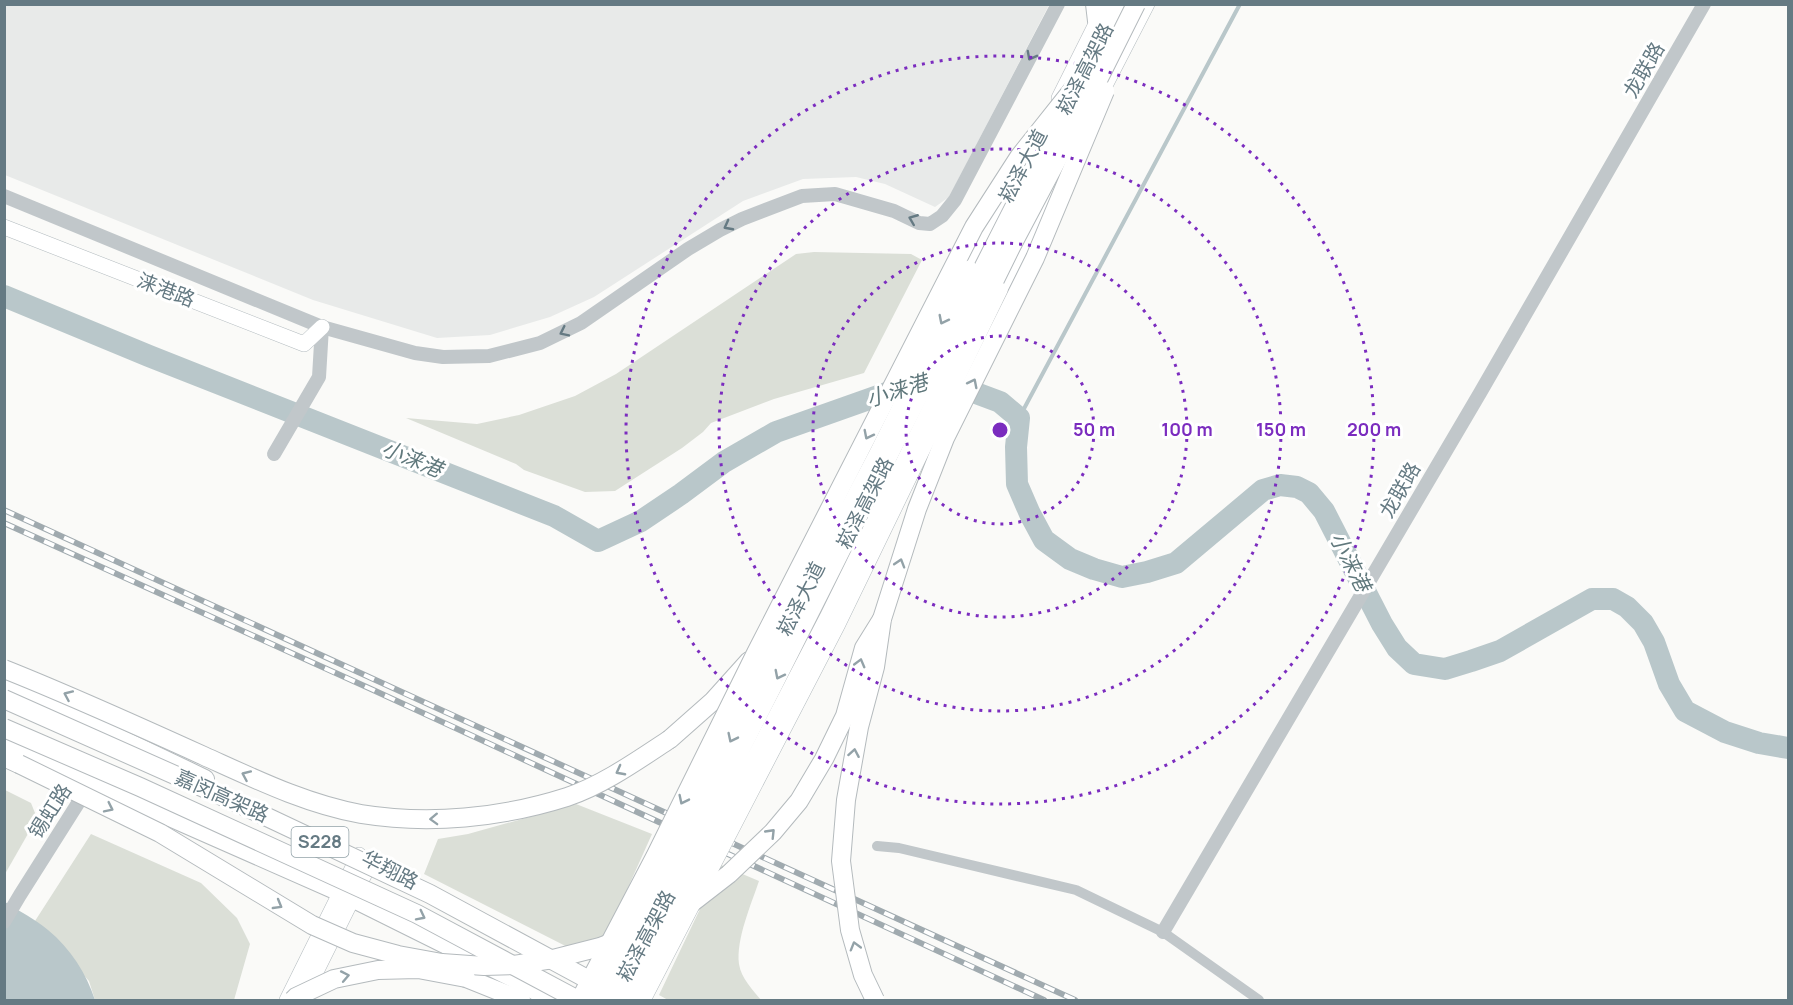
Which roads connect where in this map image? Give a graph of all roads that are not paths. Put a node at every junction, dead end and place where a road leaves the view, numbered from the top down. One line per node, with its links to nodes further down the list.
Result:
1 (1058, 4): 12 (street, one-way to 12)
2 (1106, 4): 8 (main road, 崧泽大道)
3 (1119, 4): 9 (main road, 崧泽高架路)
4 (1136, 4): 36 (main road, 崧泽高架路, bridge)
5 (1142, 4): 14 (main road, one-way to 5, bridge)
6 (1147, 4): 37 (main road, 崧泽大道, bridge)
7 (1704, 4): 27 (street, 龙联路)
8 (1096, 13): 34 (main road, 崧泽大道, one-way to 34, bridge)
9 (1081, 79): 15 (main road, one-way to 15, bridge); 35 (main road, 崧泽高架路, one-way to 35, bridge)
10 (4, 196): 12 (street)
11 (4, 227): 12 (main road, 涞港路)
12 (322, 327): 13 (street)
13 (274, 454)
14 (882, 619): 21 (main road, one-way to 14, bridge); 38 (main road, one-way to 14, bridge)
15 (756, 653): 16 (main road, one-way to 16, bridge); 33 (main road, one-way to 33, bridge)
16 (4, 669)
17 (4, 683): 24 (main road, 华翔路)
18 (4, 699): 36 (main road, 嘉闵高架路 / S228, bridge)
19 (4, 728): 33 (main road, 嘉闵高架路 / S228, one-way to 33, bridge)
20 (4, 744): 22 (main road)
21 (4, 757)
22 (92, 782): 25 (main road); 26 (street, 锡虹路)
23 (877, 846): 27 (street)
24 (365, 858): 25 (main road); 37 (main road, 华翔路)
25 (347, 895): 28 (main road); 30 (main road); 32 (main road)
26 (4, 922)
27 (1163, 932): 39 (street)
28 (286, 1000)
29 (293, 1000): 31 (main road, one-way to 31, bridge)
30 (302, 1000)
31 (520, 1000)
32 (551, 1000)
33 (579, 1000)
34 (595, 1000)
35 (612, 1000)
36 (629, 1000)
37 (643, 1000)
38 (875, 1000)
39 (1259, 1000)

